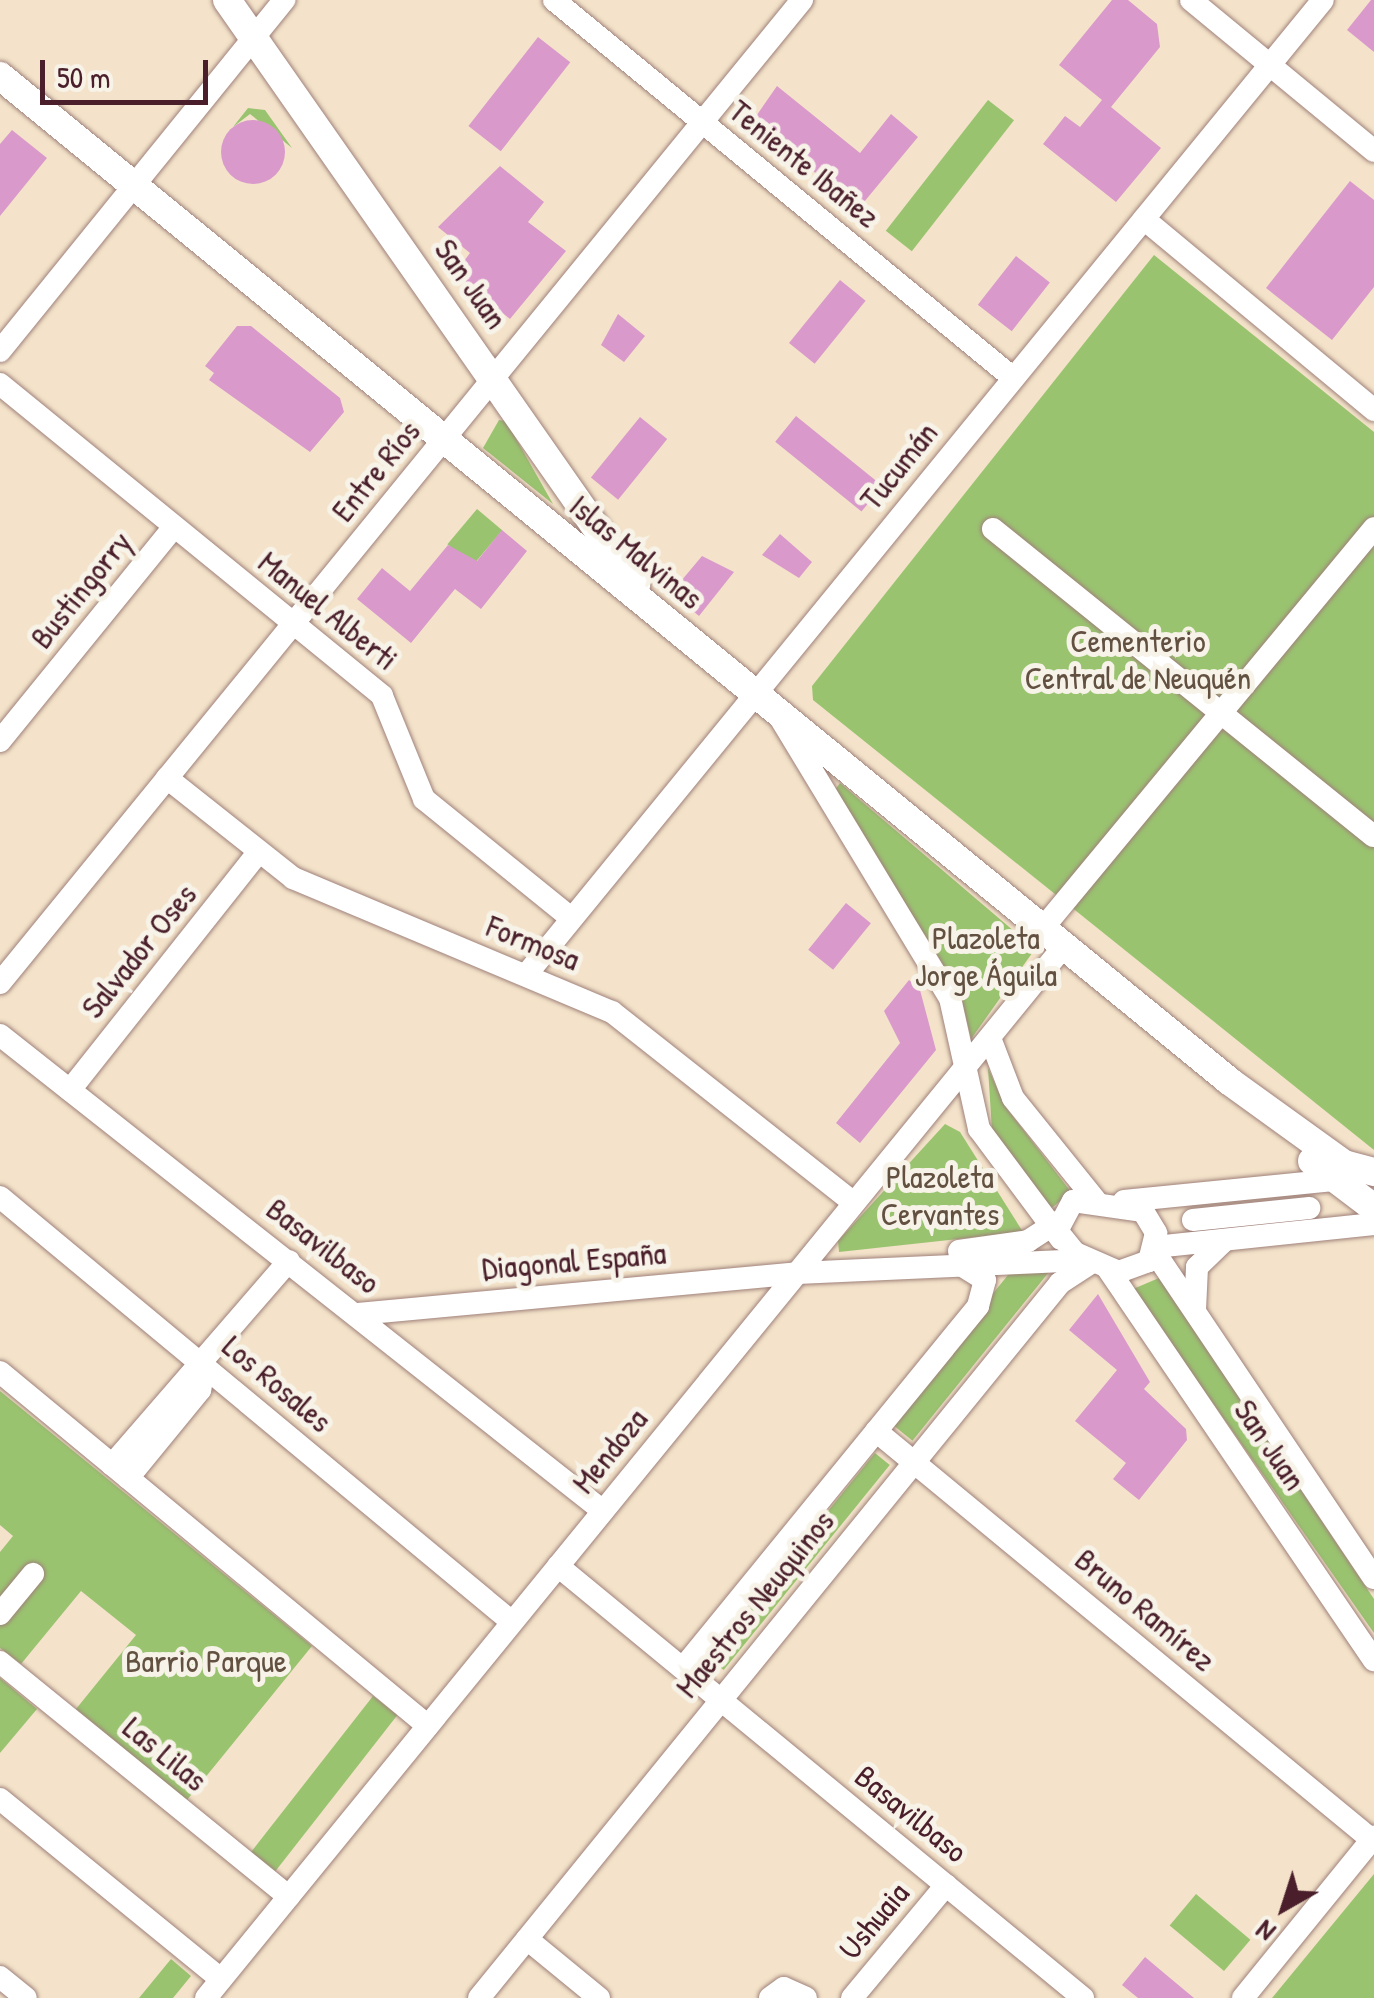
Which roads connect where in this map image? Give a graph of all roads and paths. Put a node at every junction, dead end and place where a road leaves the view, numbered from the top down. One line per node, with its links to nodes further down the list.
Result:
1 (227, 0): 7 (main road, San Juan)
2 (284, 0): 7 (street)
3 (554, 0): 10 (street, Teniente Ibañez)
4 (802, 0): 10 (street, Entre Ríos)
5 (1191, 0): 8 (street)
6 (1323, 0): 8 (street, Tucumán)
7 (253, 38): 12 (street); 15 (main road, San Juan)
8 (1270, 66): 11 (street); 13 (street, Tucumán)
9 (0, 76): 12 (main road, Islas Malvinas)
10 (702, 122): 15 (street, Entre Ríos); 16 (street, Teniente Ibañez)
11 (1374, 152)
12 (132, 185): 14 (street); 19 (main road, Islas Malvinas)
13 (1144, 219): 16 (street, Tucumán); 18 (street)
14 (0, 351)
15 (494, 377): 19 (street, Entre Ríos); 23 (main road, San Juan)
16 (1013, 378): 25 (street, Tucumán)
17 (0, 384): 20 (street, Manuel Alberti)
18 (1374, 410)
19 (444, 439): 23 (main road, Islas Malvinas); 24 (street, Entre Ríos)
20 (174, 526): 24 (street, Manuel Alberti); 27 (street, Bustingorry)
21 (1374, 528): 26 (street, Mendoza)
22 (992, 529): 26 (street)
23 (654, 611): 25 (main road, Islas Malvinas)
24 (293, 623): 28 (street, Entre Ríos); 31 (street, Manuel Alberti)
25 (764, 702): 31 (street, Tucumán); 32 (main road, Islas Malvinas); 37 (street)
26 (1221, 712): 29 (street); 32 (street, Mendoza)
27 (0, 741)
28 (168, 778): 30 (street, Formosa); 34 (street, Entre Ríos)
29 (1374, 836)
30 (258, 853): 33 (street, Formosa); 39 (street, Salvador Oses)
31 (571, 918): 33 (street, Tucumán)
32 (1054, 938): 36 (street, Mendoza); 38 (main road, Islas Malvinas)
33 (526, 974): 47 (street, Formosa)
34 (0, 983)
35 (0, 1035): 39 (street, Basavilbaso)
36 (990, 1038): 37 (street, Mendoza); 45 (street)
37 (964, 1068): 40 (street, Mendoza); 41 (street)
38 (1229, 1080): 42 (main road, Islas Malvinas); 43 (main road, Islas Malvinas)
39 (70, 1090): 54 (street, Basavilbaso)
40 (922, 1120): 41 (street); 47 (street, Mendoza)
41 (978, 1129): 51 (street)
42 (1374, 1173): 43 (street, Diagonal España)
43 (1336, 1180): 46 (street, Diagonal España); 49 (main road, Islas Malvinas)
44 (0, 1196): 60 (street, Los Rosales)
45 (1097, 1202): 46 (street, Diagonal España); 51 (street, Diagonal España)
46 (1123, 1202): 53 (street)
47 (854, 1203): 57 (street, Mendoza)
48 (1308, 1208): 50 (street)
49 (1372, 1218): 52 (street, Diagonal España)
50 (1193, 1220)
51 (1056, 1230): 56 (street); 57 (street, Diagonal España)
52 (1227, 1239): 53 (street, Diagonal España); 58 (street)
53 (1155, 1249): 56 (street, Diagonal España); 58 (street, San Juan)
54 (289, 1261): 59 (street, Basavilbaso); 60 (street)
55 (960, 1264): 56 (street, Diagonal España); 57 (street, Diagonal España); 62 (street, Maestros Neuquinos)
56 (1096, 1264): 63 (street, Maestros Neuquinos); 71 (street, San Juan)
57 (797, 1274): 59 (street, Diagonal España); 65 (street, Mendoza)
58 (1196, 1313): 68 (street, San Juan)
59 (358, 1314): 65 (street, Basavilbaso)
60 (205, 1366): 64 (street); 70 (street, Los Rosales)
61 (0, 1372): 64 (street)
62 (876, 1430): 63 (street, Bruno Ramírez); 73 (street, Maestros Neuquinos)
63 (913, 1461): 74 (street, Maestros Neuquinos); 77 (street, Bruno Ramírez)
64 (120, 1472): 75 (street)
65 (603, 1511): 66 (street, Mendoza)
66 (558, 1566): 70 (street, Mendoza); 73 (street, Basavilbaso)
67 (33, 1574): 69 (street)
68 (1374, 1578)
69 (0, 1614)
70 (512, 1622): 75 (street, Mendoza)
71 (1374, 1660)
72 (0, 1662): 79 (street, Las Lilas)
73 (682, 1668): 74 (street, Basavilbaso)
74 (718, 1698): 78 (street, Basavilbaso); 80 (street, Maestros Neuquinos)
75 (428, 1726): 79 (street, Mendoza)
76 (0, 1798): 82 (street)
77 (1373, 1838): 90 (street)
78 (946, 1885): 88 (street, Ushuaia); 89 (street, Basavilbaso)
79 (288, 1897): 82 (street, Mendoza)
80 (527, 1940): 84 (street, Maestros Neuquinos); 85 (street)
81 (0, 1977): 83 (street)
82 (214, 1989)
83 (26, 1998)
84 (479, 1998)
85 (599, 1998)
86 (770, 1998): 87 (street)
87 (806, 1998)
88 (852, 1998)
89 (1083, 1998)
90 (1243, 1998)

